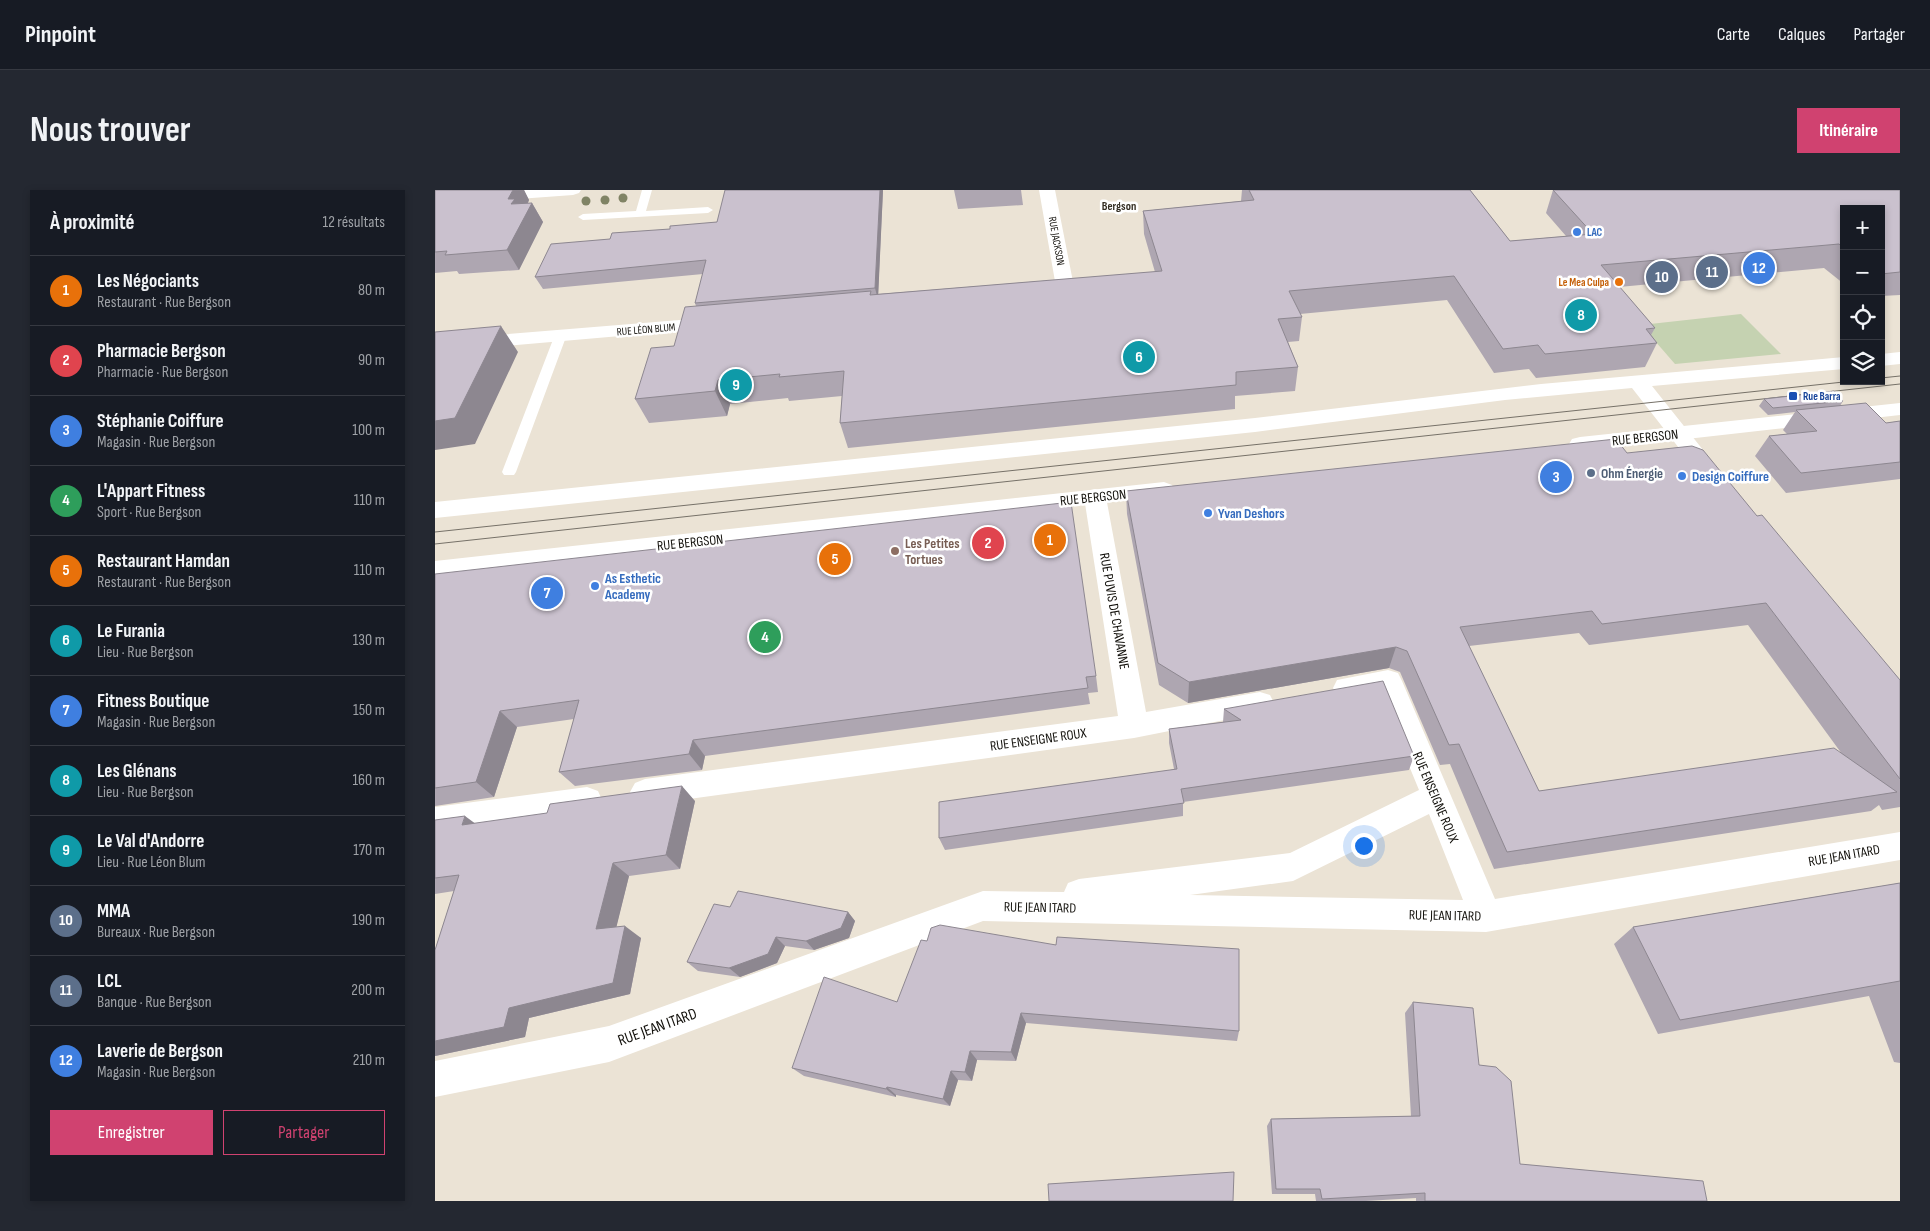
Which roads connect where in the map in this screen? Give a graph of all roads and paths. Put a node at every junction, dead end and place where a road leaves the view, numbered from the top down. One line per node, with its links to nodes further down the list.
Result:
1 (573, 190): 4 (street)
2 (647, 190): 8 (lane)
3 (1047, 190): 10 (street, RUE JACKSON)
4 (554, 191): 5 (street)
5 (507, 192): 6 (street)
6 (435, 200)
7 (708, 210): 8 (lane)
8 (640, 214): 9 (lane)
9 (583, 217)
10 (1026, 296)
11 (738, 321): 12 (street, RUE LÉON BLUM)
12 (560, 337): 13 (street, RUE LÉON BLUM); 21 (lane)
13 (435, 346)
14 (1900, 358): 15 (street)
15 (1885, 360)
16 (1840, 364): 17 (street)
17 (1637, 381): 19 (street); 25 (street)
18 (1900, 409): 19 (street, RUE BERGSON)
19 (1679, 433): 20 (street, RUE BERGSON); 23 (street)
20 (1561, 446)
21 (509, 472)
22 (1184, 487): 24 (street, RUE BERGSON)
23 (1727, 493)
24 (1095, 497): 26 (street, RUE BERGSON); 29 (street, RUE PUVIS DE CHAVANNE)
25 (435, 510)
26 (435, 570)
27 (1320, 693): 30 (street, RUE ENSEIGNE ROUX)
28 (1281, 700): 29 (street, RUE ENSEIGNE ROUX)
29 (1135, 726): 31 (street, RUE ENSEIGNE ROUX)
30 (1435, 796): 33 (street, RUE JEAN ITARD); 34 (street, RUE ENSEIGNE ROUX)
31 (435, 821)
32 (1900, 846): 34 (street, RUE JEAN ITARD)
33 (983, 906): 34 (street, RUE JEAN ITARD); 35 (street, RUE JEAN ITARD)
34 (1485, 916)
35 (435, 1079)

